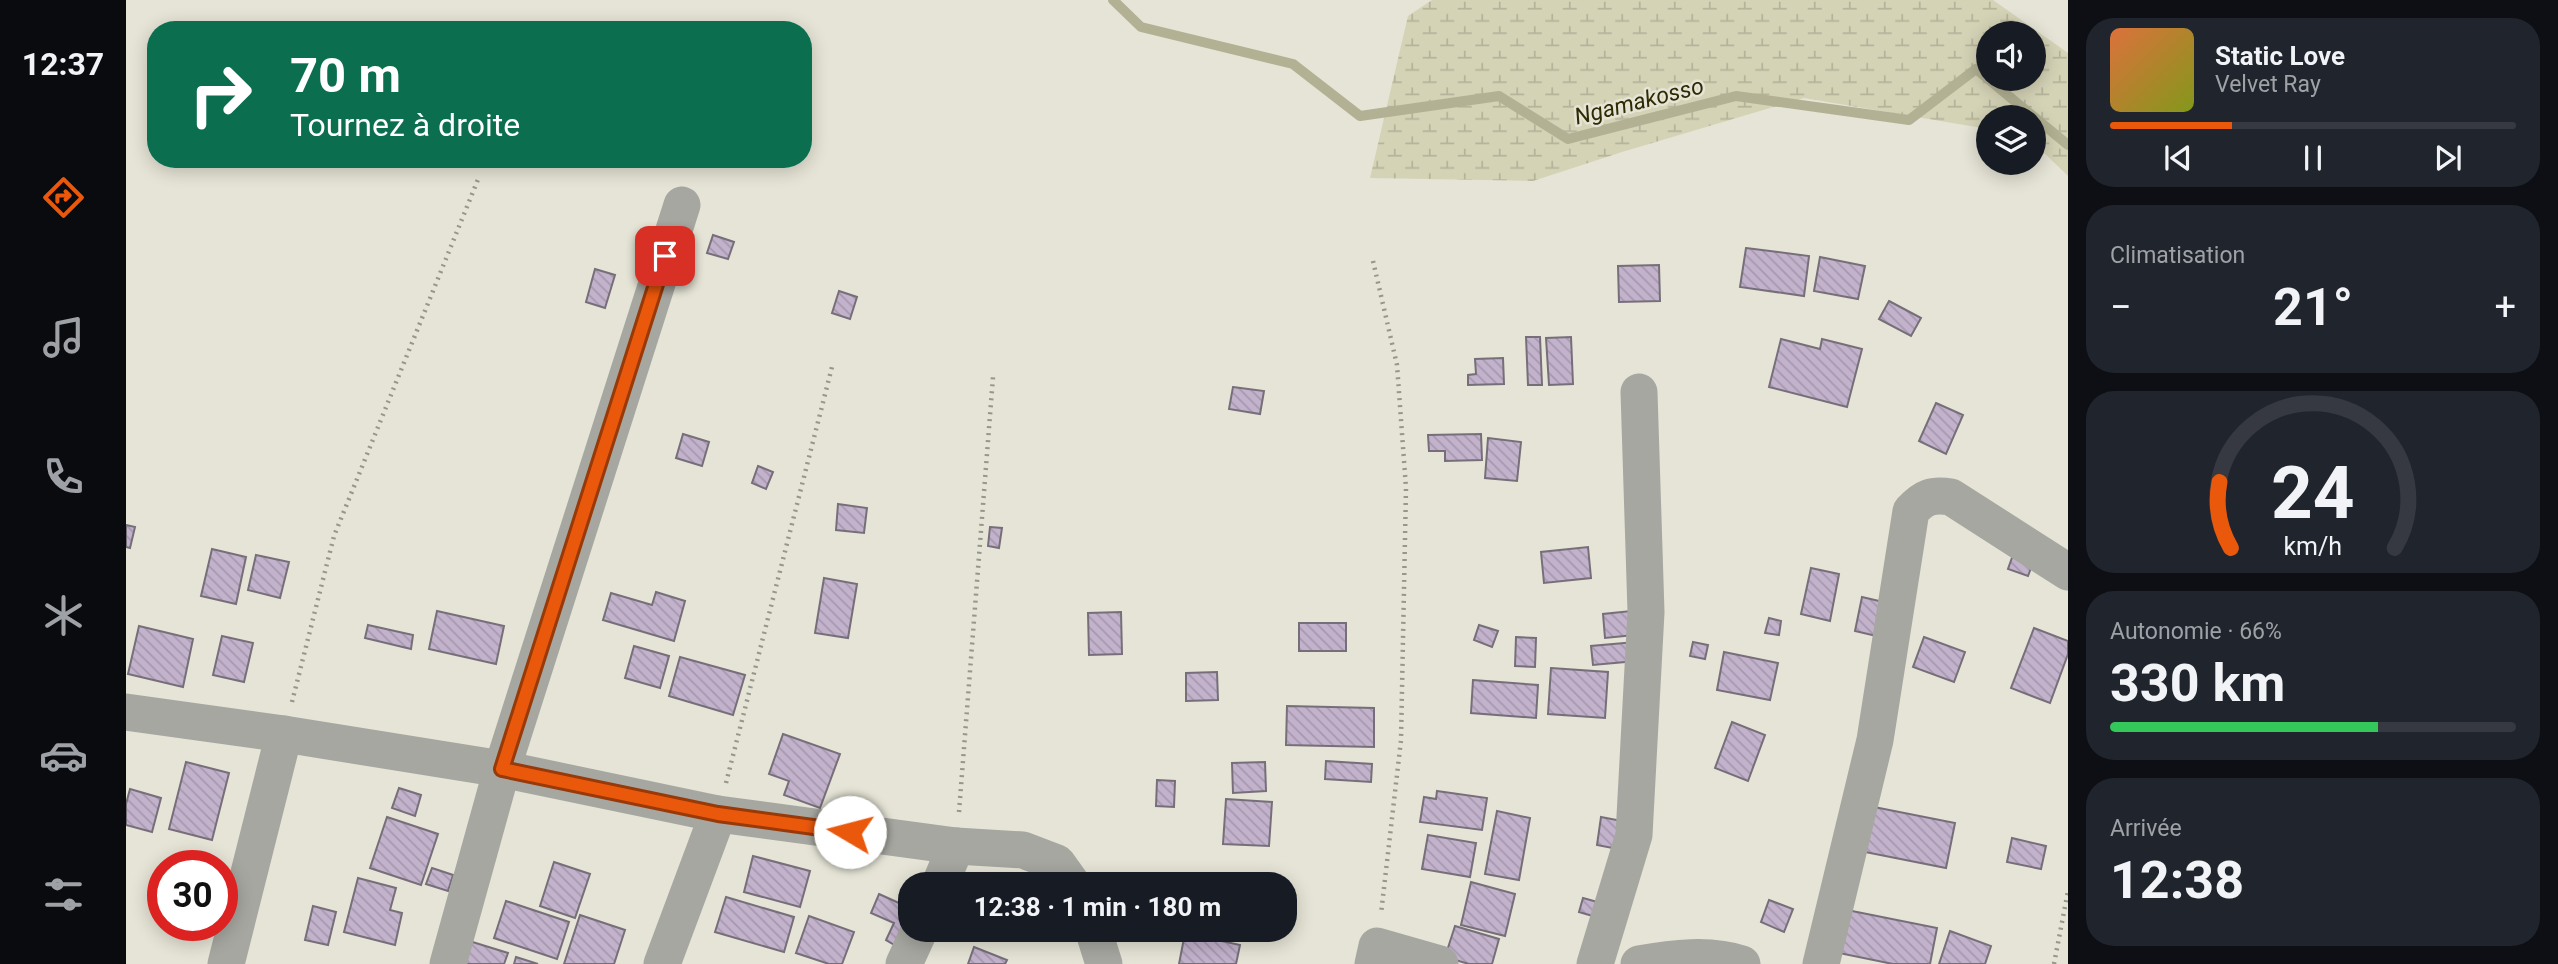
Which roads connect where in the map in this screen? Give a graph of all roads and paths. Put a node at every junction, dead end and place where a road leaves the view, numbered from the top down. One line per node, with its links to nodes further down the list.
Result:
1 (479, 177): 9 (path)
2 (681, 205): 10 (street)
3 (1373, 261): 18 (path)
4 (832, 367): 11 (path)
5 (993, 377): 12 (path)
6 (1639, 392): 25 (street)
7 (2068, 572): 28 (street)
8 (126, 712): 9 (street)
9 (284, 733): 10 (street); 19 (street)
10 (502, 769): 11 (street); 20 (street)
11 (718, 814): 12 (street); 21 (street)
12 (956, 846): 13 (street); 14 (street)
13 (945, 872)
14 (1063, 872)
15 (2068, 891): 29 (path)
16 (913, 942): 22 (street)
17 (1097, 942): 23 (street)
18 (1375, 955): 24 (street)
19 (226, 964)
20 (448, 964)
21 (662, 964)
22 (904, 964)
23 (1104, 964)
24 (1440, 964)
25 (1595, 964)
26 (1639, 964): 27 (street)
27 (1742, 964)
28 (1821, 964)
29 (2054, 964)

